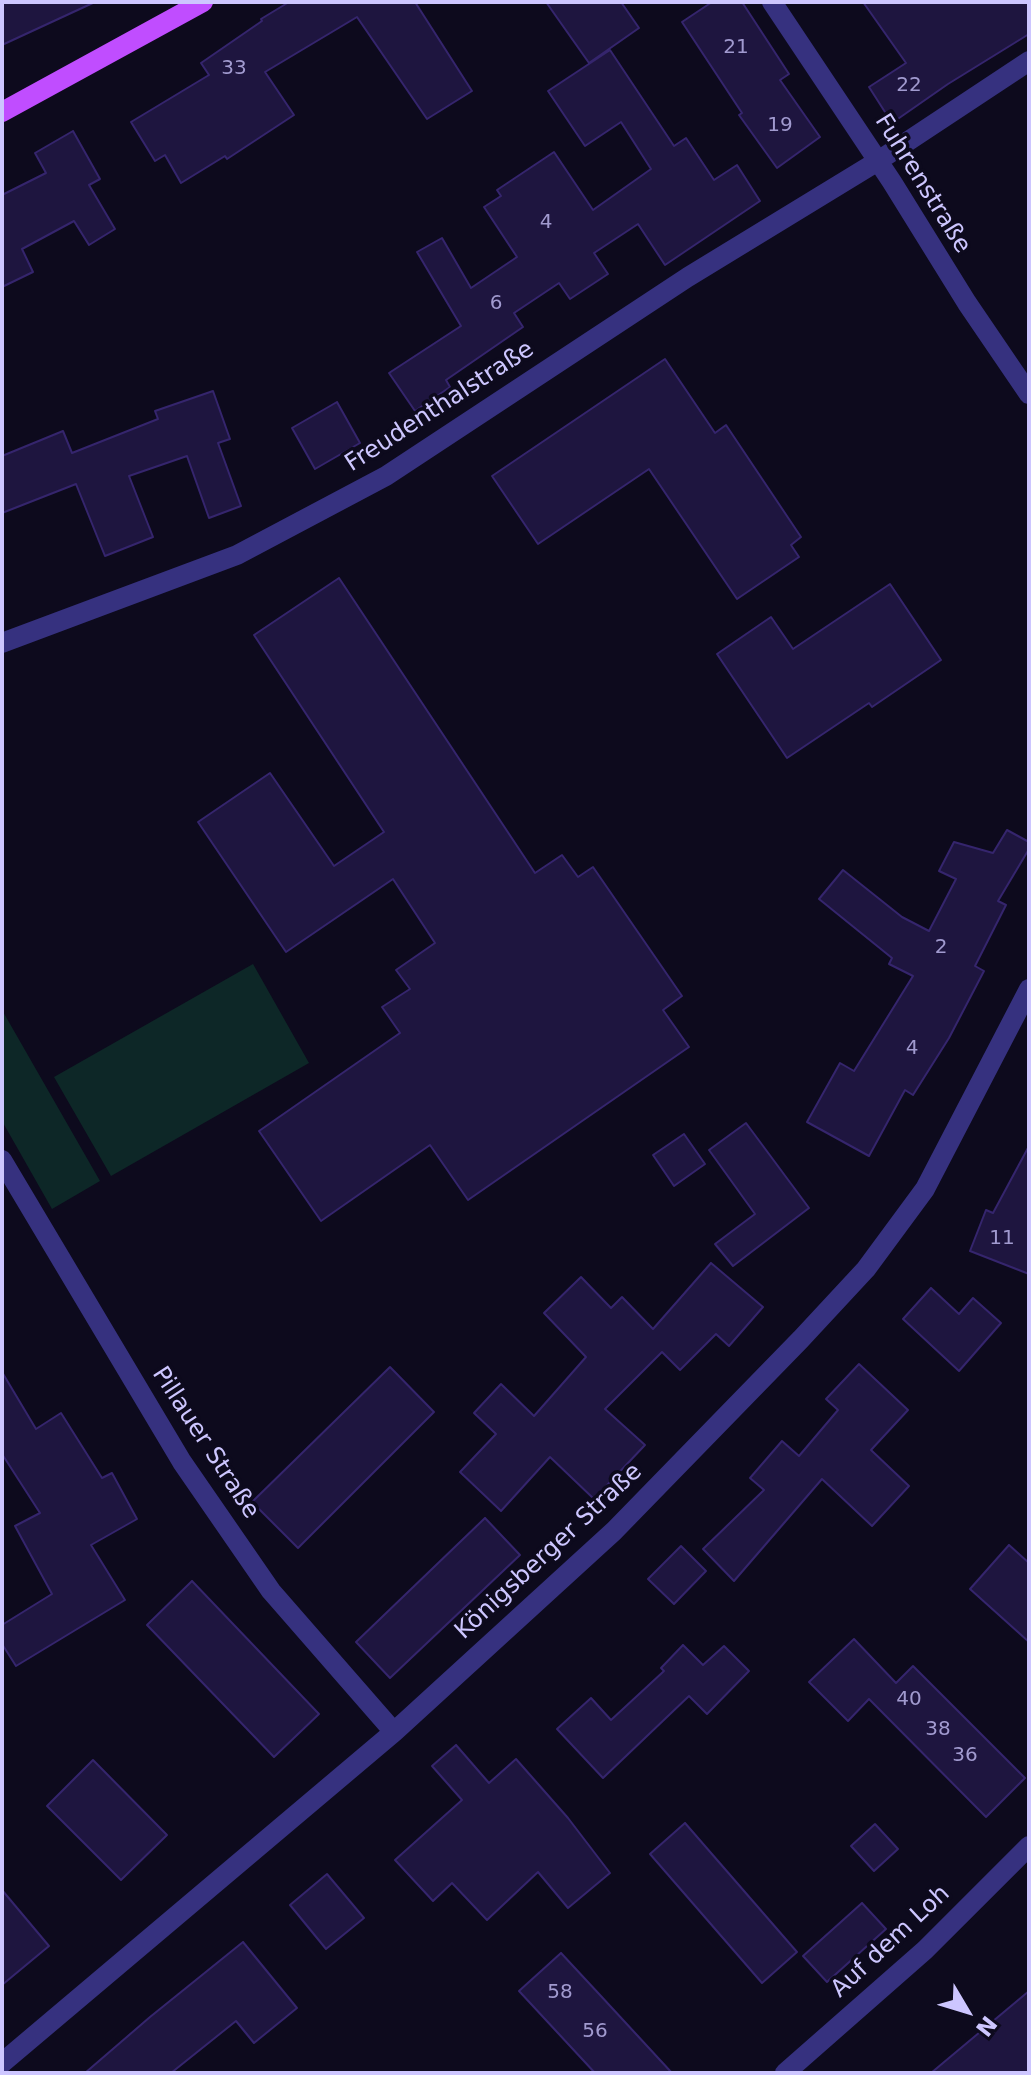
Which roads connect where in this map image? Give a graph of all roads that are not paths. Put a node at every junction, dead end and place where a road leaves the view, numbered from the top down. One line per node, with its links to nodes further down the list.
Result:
1 (203, 2): 4 (main road)
2 (772, 2): 5 (street, Fuhrenstraße)
3 (1029, 61): 5 (street, Freudenthalstraße)
4 (2, 112)
5 (878, 161): 6 (street, Fuhrenstraße); 7 (street, Freudenthalstraße)
6 (1029, 394)
7 (2, 643)
8 (1029, 989): 10 (street, Königsberger Straße)
9 (2, 1160): 10 (street, Pillauer Straße)
10 (394, 1732): 12 (street, Königsberger Straße)
11 (1029, 1846): 13 (street, Auf dem Loh)
12 (2, 2063)
13 (785, 2073)

